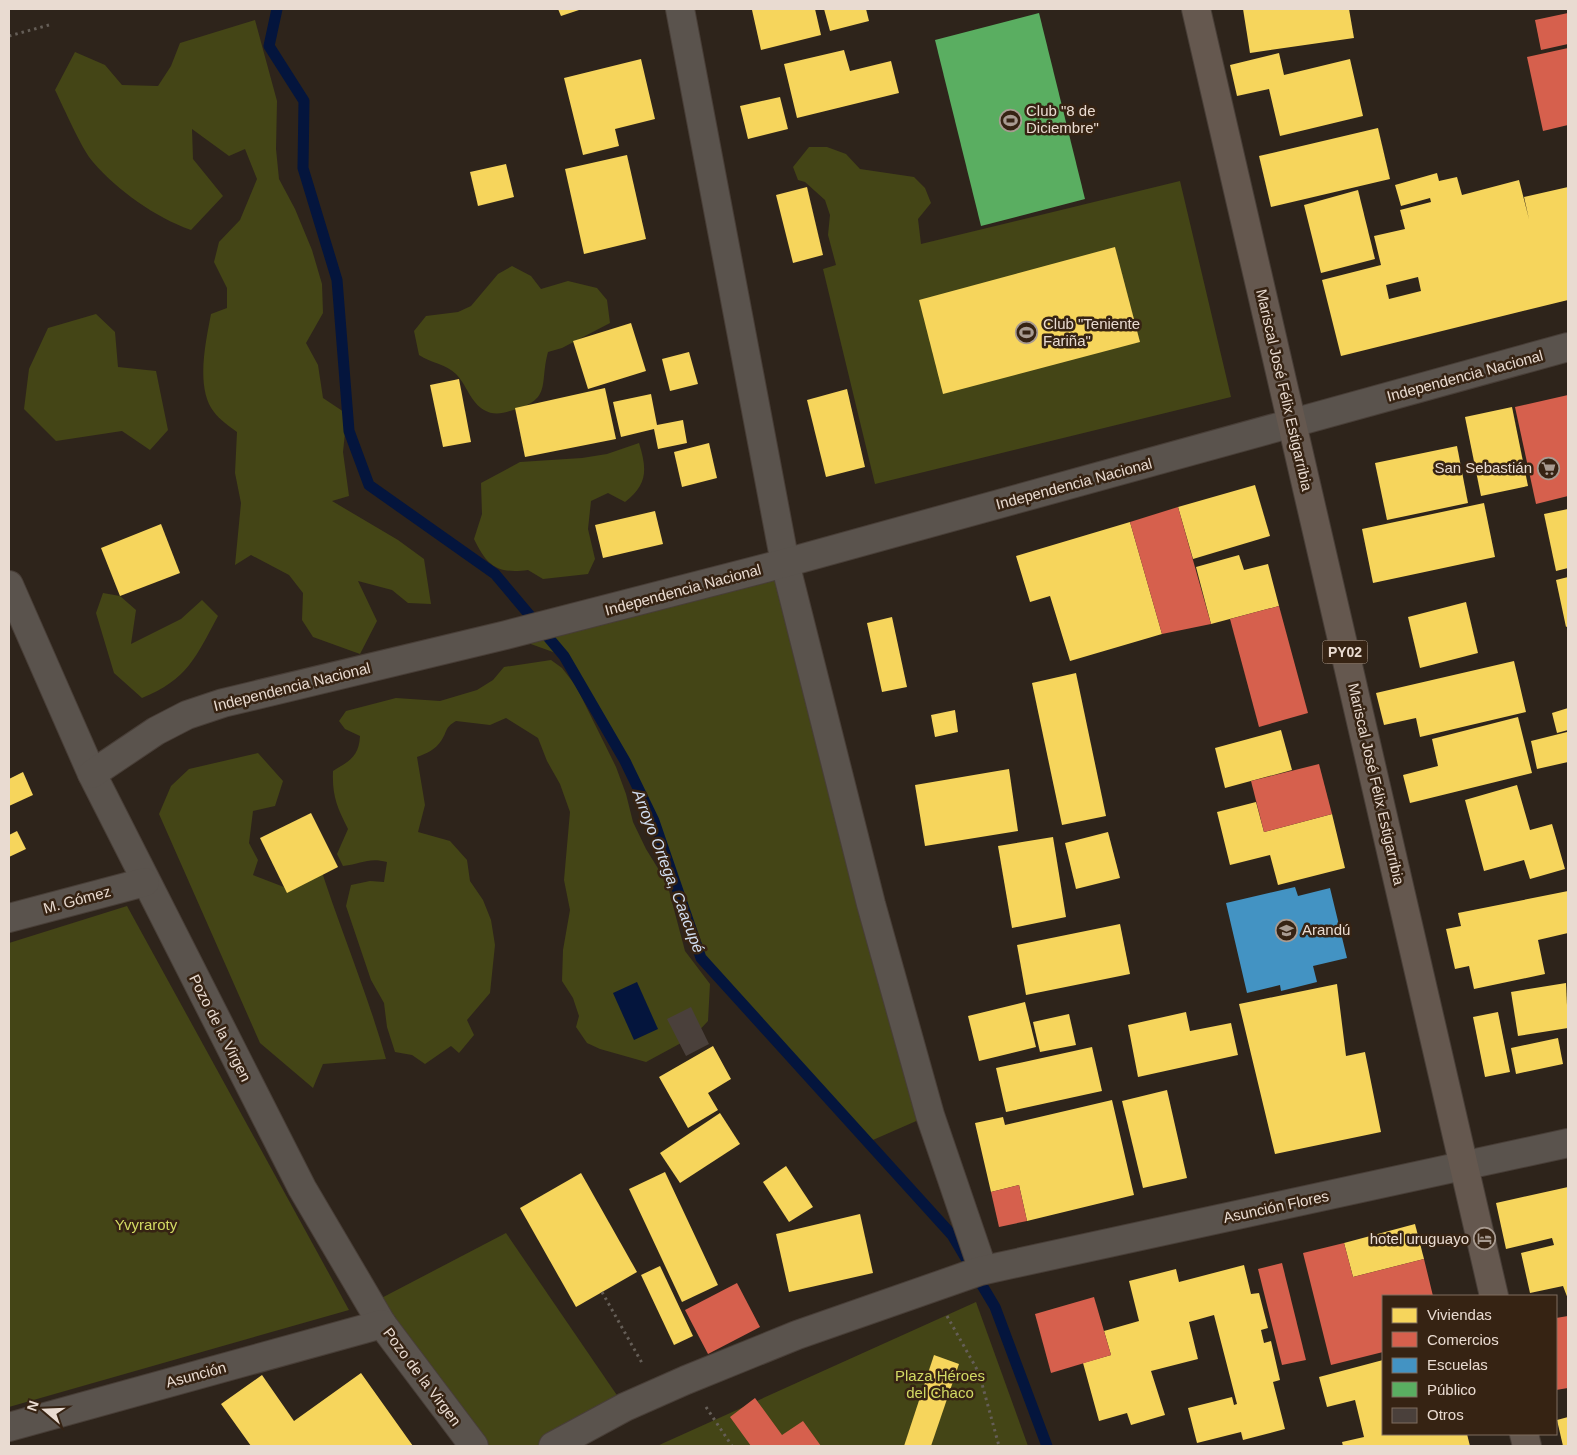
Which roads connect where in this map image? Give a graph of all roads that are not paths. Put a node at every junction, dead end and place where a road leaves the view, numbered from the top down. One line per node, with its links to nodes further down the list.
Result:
1 (680, 9): 5 (street)
2 (1196, 11): 4 (main road, Mariscal José Félix Estigarribia / PY02)
3 (1568, 348): 4 (street, Independencia Nacional)
4 (1292, 424): 5 (street, Independencia Nacional); 11 (main road, Mariscal José Félix Estigarribia / PY02)
5 (785, 563): 7 (street, Independencia Nacional); 12 (street)
6 (9, 585): 7 (street, Pozo de la Virgen)
7 (92, 774): 8 (street, Pozo de la Virgen)
8 (145, 882): 9 (street, M. Gómez); 14 (street, Pozo de la Virgen)
9 (9, 918)
10 (1568, 1143): 11 (street, Asunción Flores)
11 (1465, 1166): 12 (street, Asunción Flores); 13 (main road, Mariscal José Félix Estigarribia / PY02)
12 (981, 1270): 17 (street, Asunción Flores)
13 (1494, 1295)
14 (382, 1324): 15 (street, Asunción); 16 (street, Pozo de la Virgen)
15 (9, 1427)
16 (474, 1446)
17 (553, 1446)

